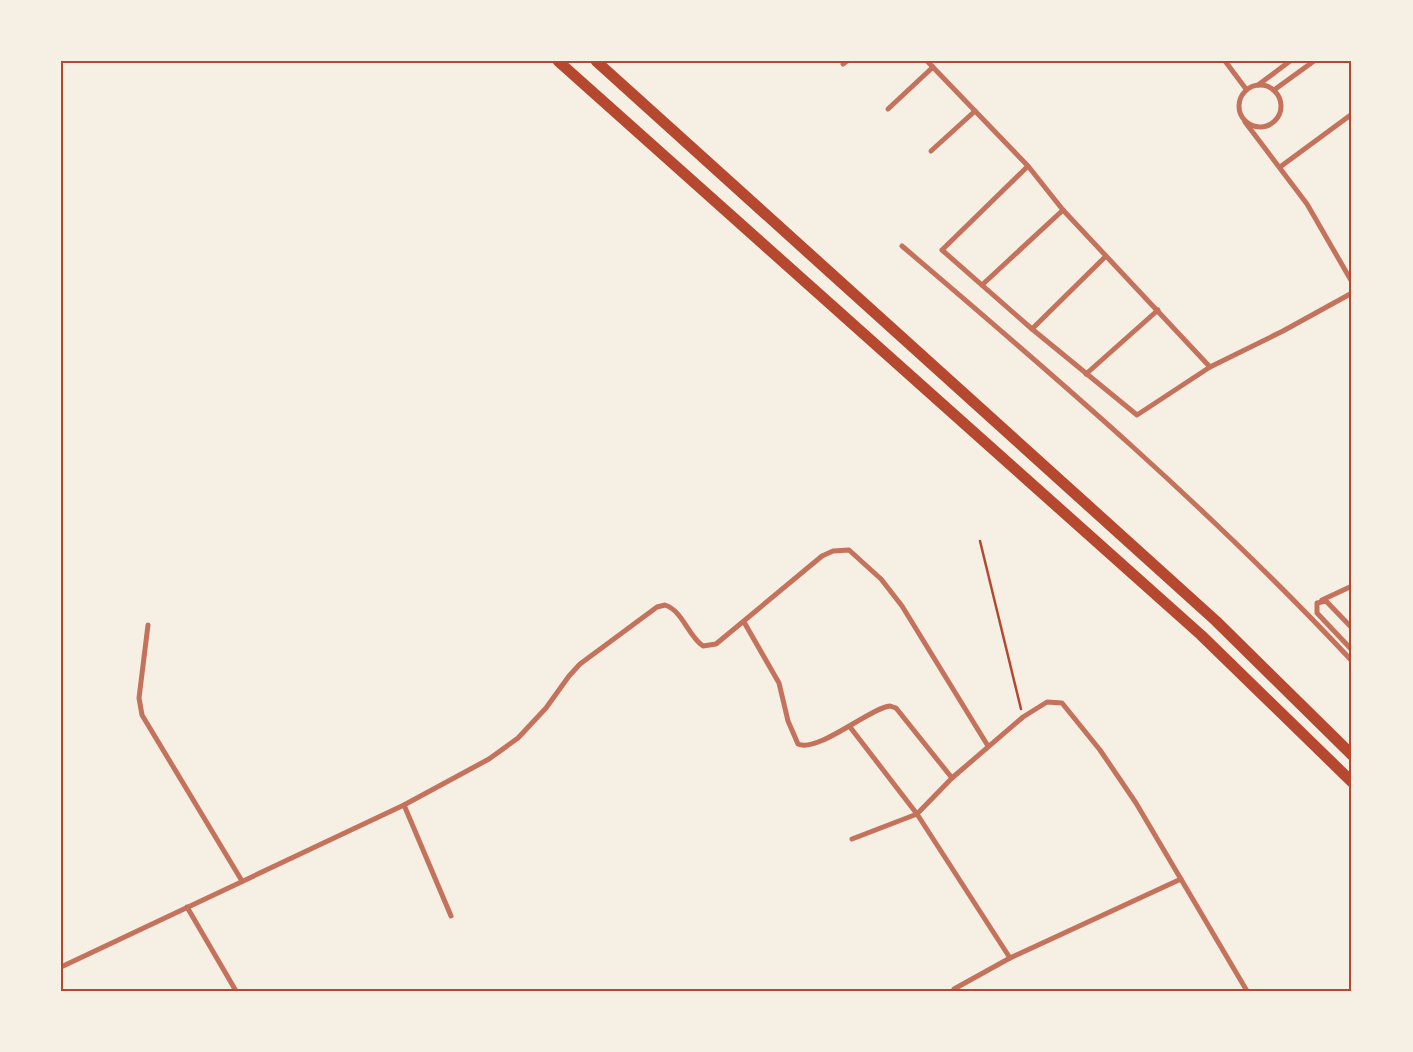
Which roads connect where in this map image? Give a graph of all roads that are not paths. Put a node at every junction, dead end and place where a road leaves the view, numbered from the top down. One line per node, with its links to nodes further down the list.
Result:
1 (558, 61): 39 (highway)
2 (596, 61): 37 (highway)
3 (927, 61): 7 (street)
4 (1225, 61): 9 (street)
5 (1290, 61): 8 (street)
6 (1314, 61): 10 (street)
7 (933, 67): 11 (street); 12 (street)
8 (1258, 85): 9 (street); 10 (street)
9 (1246, 90): 14 (street)
10 (1274, 90): 14 (street)
11 (888, 109)
12 (975, 111): 15 (street); 16 (street)
13 (1352, 114): 17 (street)
14 (1245, 122): 17 (street)
15 (931, 151)
16 (1028, 166): 18 (street); 22 (street)
17 (1280, 167): 21 (street)
18 (1063, 210): 20 (street); 22 (street)
19 (902, 246): 34 (street)
20 (1106, 256): 24 (street); 25 (street)
21 (1352, 282)
22 (982, 285): 25 (street)
23 (1352, 293): 26 (street)
24 (1158, 310): 26 (street); 27 (street)
25 (1032, 329): 27 (street)
26 (1210, 367): 27 (street)
27 (1086, 374)
28 (1352, 586): 29 (street)
29 (1319, 601): 32 (street); 33 (street)
30 (744, 622): 35 (street); 36 (street); 40 (street)
31 (148, 625): 44 (street)
32 (1352, 628)
33 (1352, 650)
34 (1352, 661)
35 (850, 727): 38 (street); 41 (street)
36 (988, 746): 38 (street); 43 (street)
37 (1352, 755)
38 (952, 778): 41 (street)
39 (1352, 782)
40 (404, 805): 44 (street); 46 (street)
41 (917, 814): 42 (street); 47 (street)
42 (852, 839)
43 (1181, 879): 47 (street); 51 (street)
44 (242, 881): 45 (street)
45 (187, 907): 48 (street); 50 (street)
46 (451, 916)
47 (1010, 958): 49 (street)
48 (61, 967)
49 (954, 989)
50 (236, 991)
51 (1247, 991)

